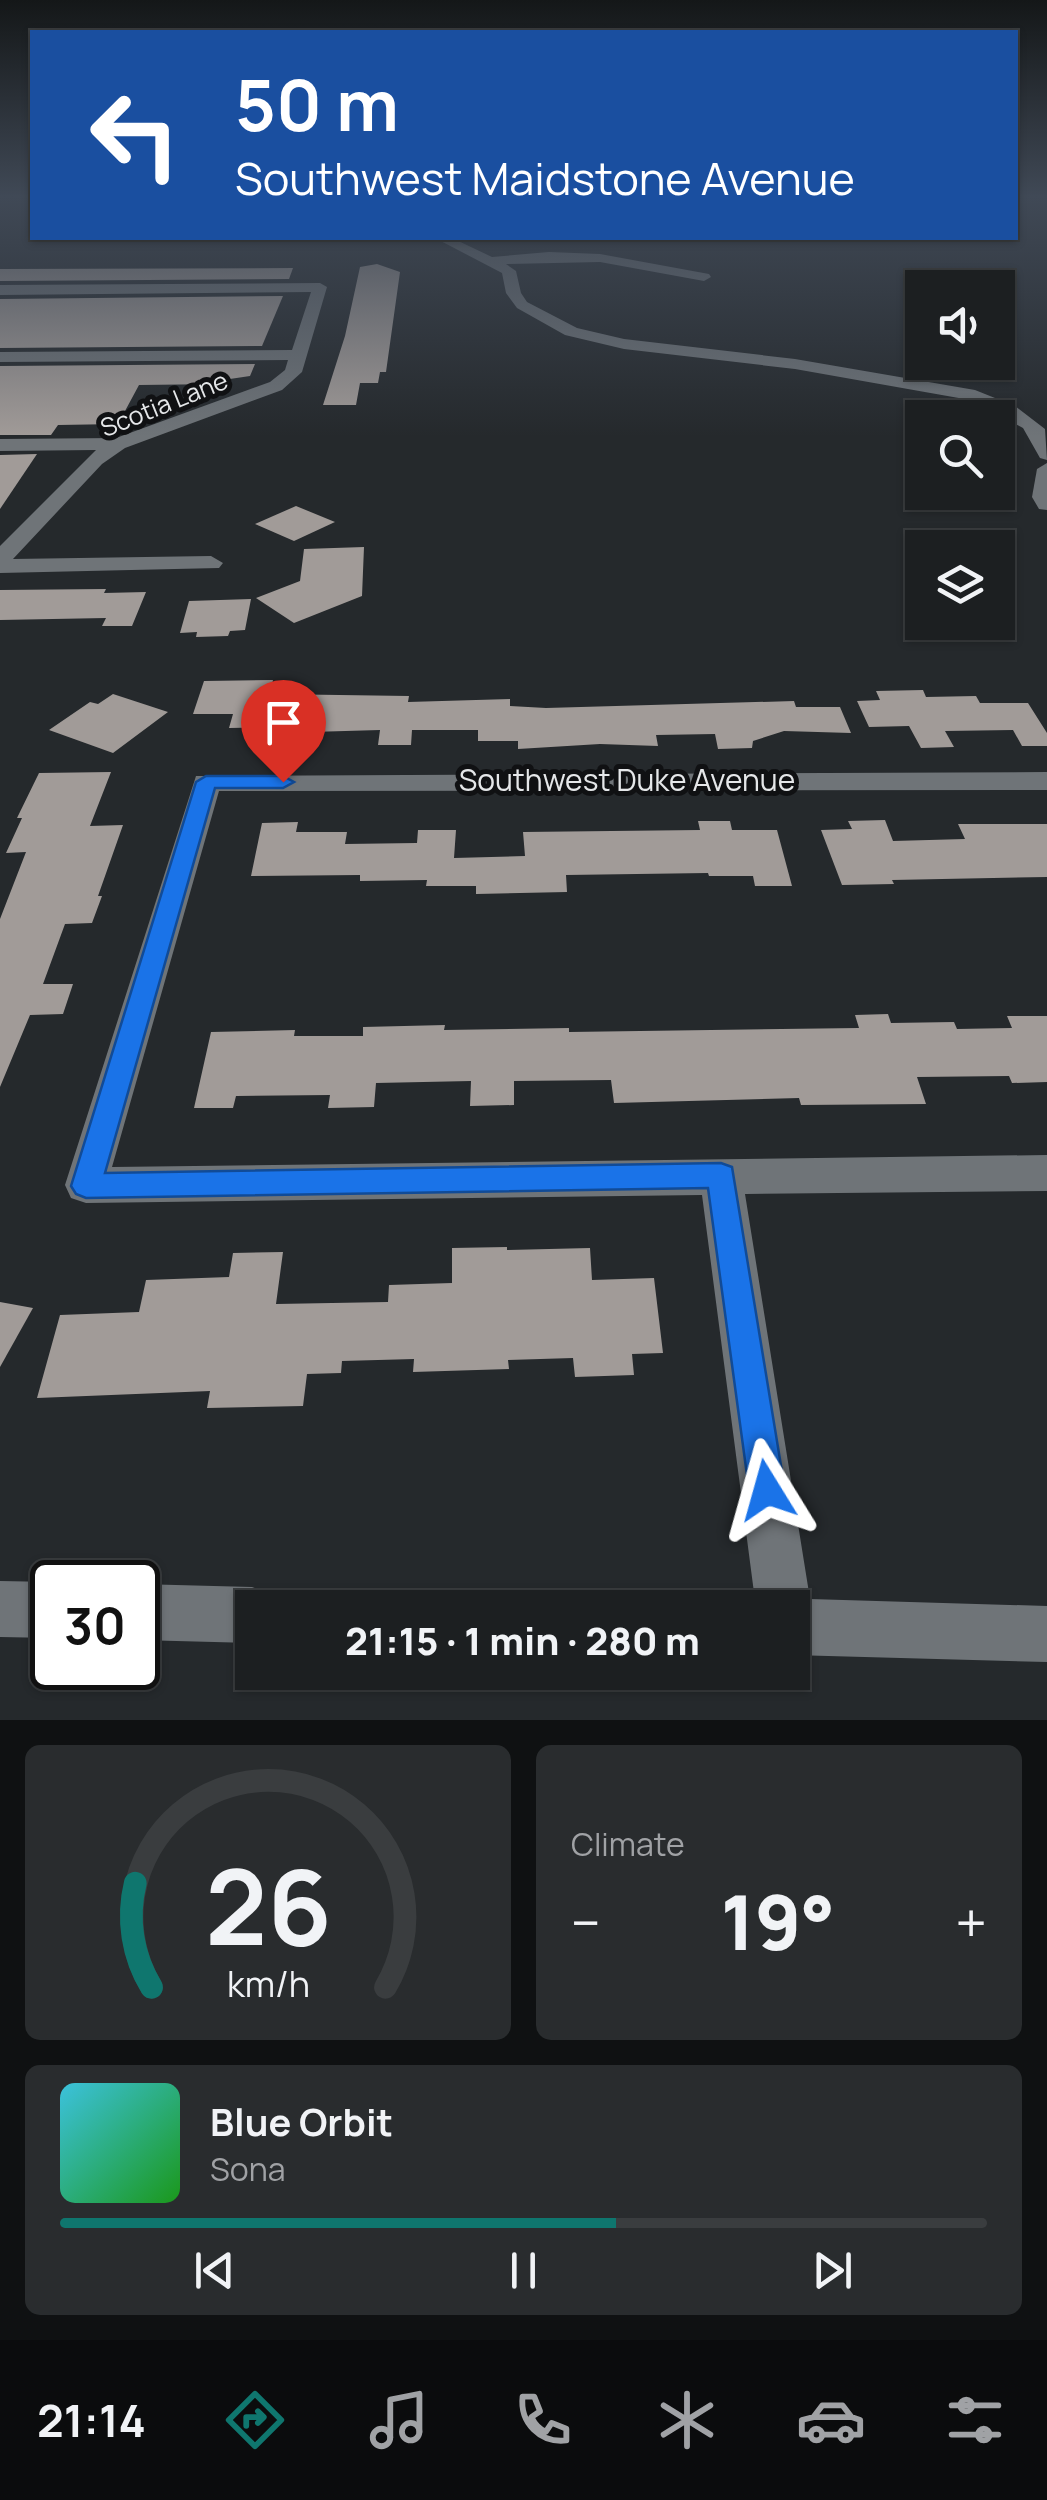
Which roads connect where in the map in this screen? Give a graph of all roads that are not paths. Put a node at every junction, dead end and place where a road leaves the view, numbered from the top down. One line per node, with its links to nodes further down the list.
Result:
1 (510, 276): 7 (street)
2 (0, 290): 3 (street, Scotia Lane)
3 (296, 354): 4 (street); 5 (street, Scotia Lane)
4 (0, 358)
5 (118, 444): 6 (street); 10 (street, Scotia Lane)
6 (0, 445)
7 (1047, 454)
8 (1047, 468): 9 (street)
9 (1046, 500)
10 (0, 562): 11 (street)
11 (211, 563)
12 (1047, 780): 14 (street, Southwest Duke Avenue)
13 (1047, 1172): 14 (street)
14 (721, 1176): 15 (street)
15 (781, 1590)
16 (0, 1609): 17 (street)
17 (30, 1610)
18 (160, 1613): 19 (street)
19 (235, 1615)
20 (810, 1628): 21 (street)
21 (1047, 1634)

